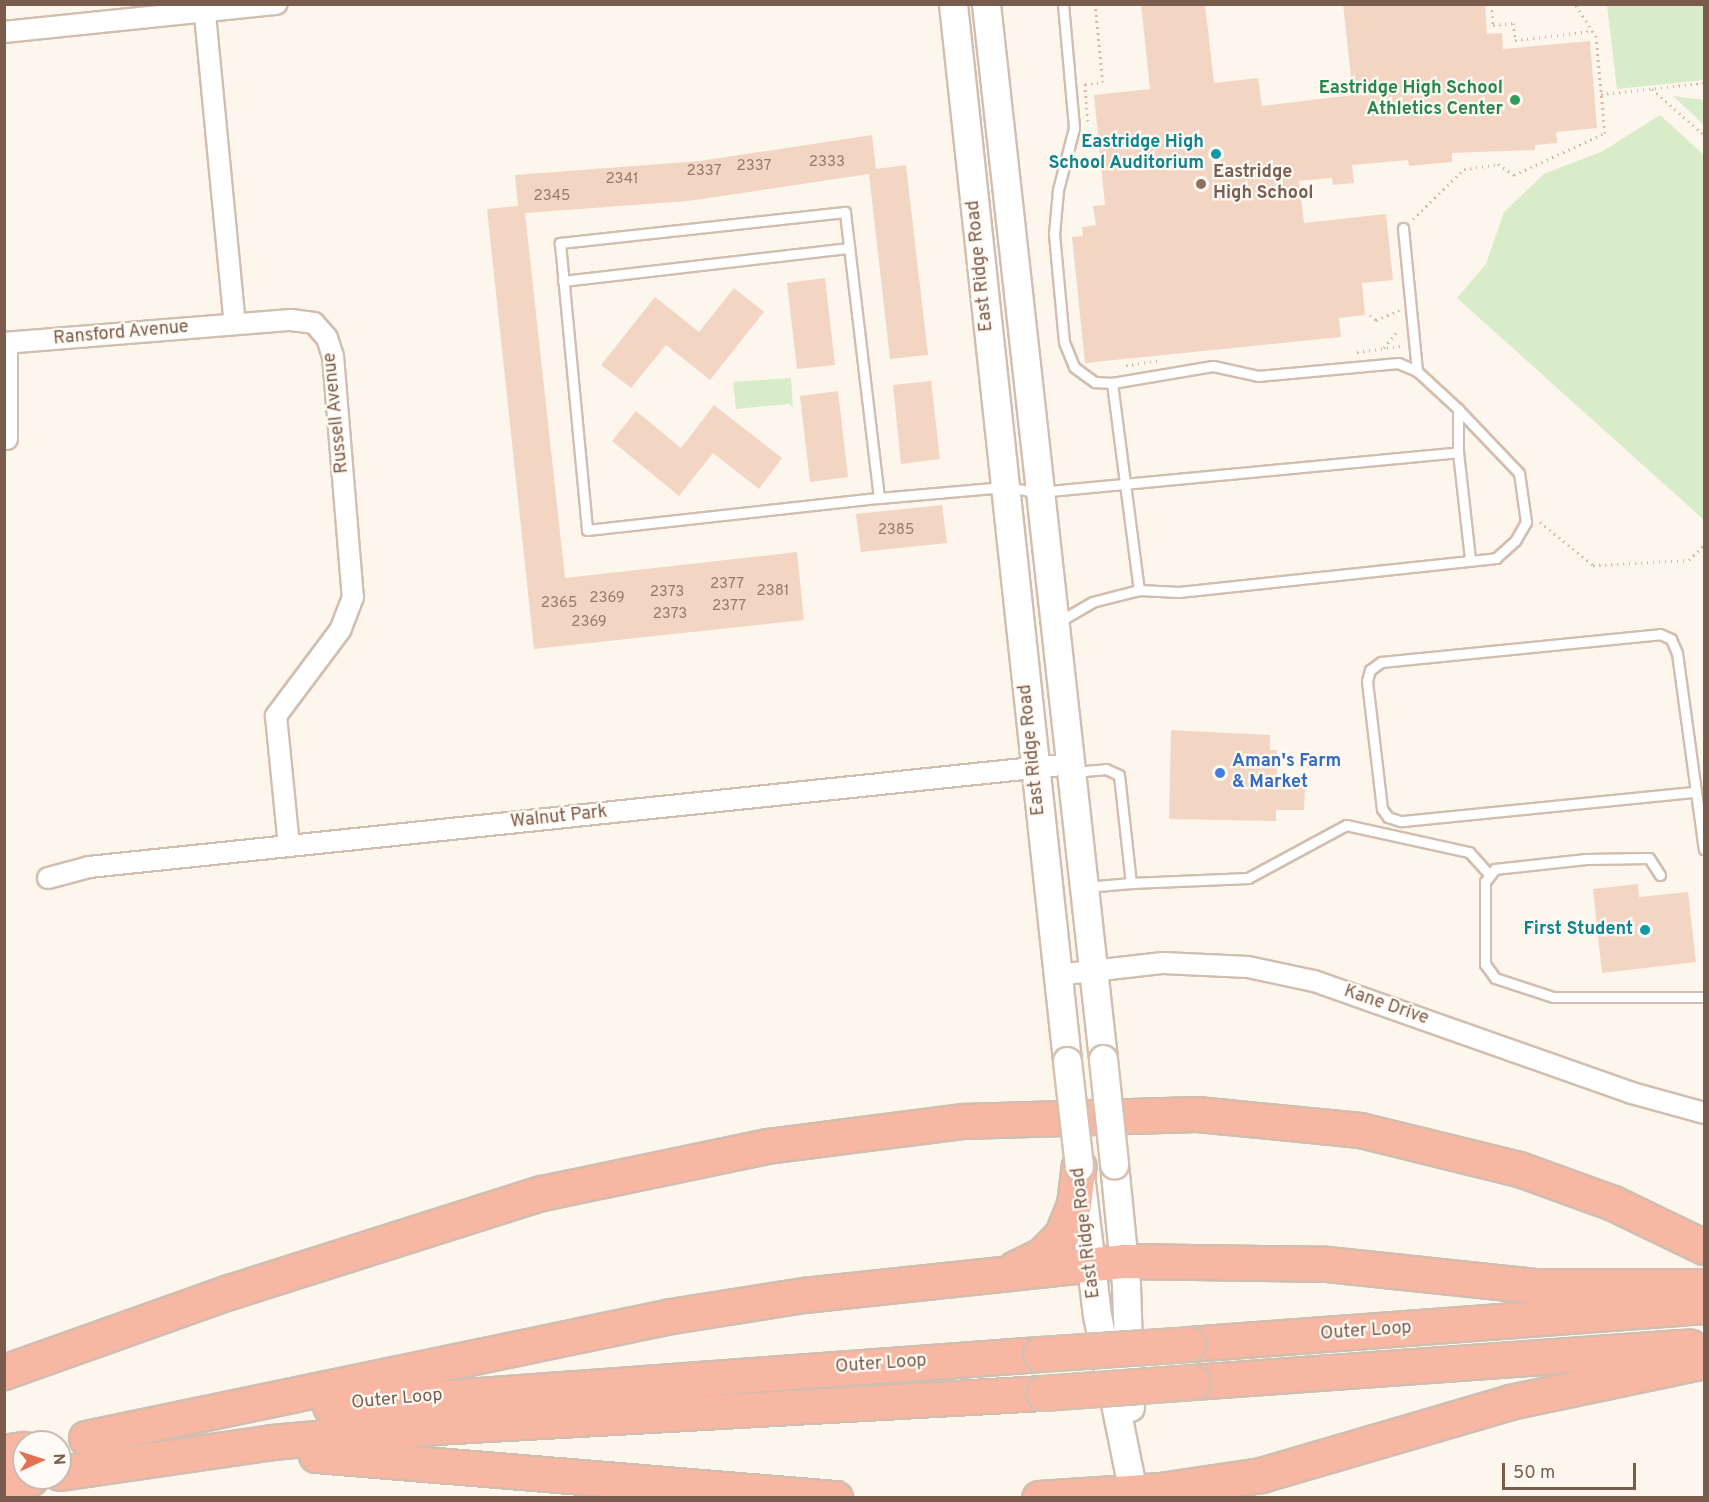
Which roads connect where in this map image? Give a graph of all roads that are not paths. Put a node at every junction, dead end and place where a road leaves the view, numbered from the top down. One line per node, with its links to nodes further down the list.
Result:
1 (277, 4): 5 (street)
2 (953, 4): 18 (main road, East Ridge Road)
3 (986, 4): 19 (main road, East Ridge Road)
4 (1063, 4): 13 (lane)
5 (204, 8): 6 (street); 10 (street)
6 (4, 32)
7 (1403, 228): 12 (lane)
8 (849, 248): 9 (lane); 9 (lane); 20 (lane)
9 (563, 281): 20 (lane)
10 (235, 324): 11 (street, Ransford Avenue); 27 (street, Russell Avenue)
11 (6, 344): 15 (street, Ransford Avenue)
12 (1417, 371): 13 (lane); 14 (lane)
13 (1112, 383): 17 (lane)
14 (1458, 409): 16 (lane); 21 (lane)
15 (7, 439)
16 (1458, 452): 17 (lane); 21 (lane)
17 (1123, 483): 19 (lane); 22 (lane)
18 (1005, 487): 19 (lane); 20 (lane); 24 (main road, East Ridge Road)
19 (1038, 492): 23 (main road, East Ridge Road)
20 (879, 498)
21 (1470, 559): 22 (lane)
22 (1139, 590): 23 (lane)
23 (1054, 625): 25 (main road, East Ridge Road)
24 (1035, 768): 25 (street, Walnut Park); 27 (street, Walnut Park); 35 (main road, East Ridge Road)
25 (1070, 768): 32 (lane); 33 (main road, East Ridge Road)
26 (1694, 792): 26 (lane); 28 (lane)
27 (289, 846): 31 (street, Walnut Park)
28 (1704, 849)
29 (1488, 873): 30 (lane); 32 (lane); 36 (lane)
30 (1660, 875)
31 (48, 878)
32 (1131, 883): 33 (lane)
33 (1084, 888): 34 (main road, East Ridge Road)
34 (1094, 971): 35 (street, Kane Drive); 37 (street, Kane Drive); 40 (main road, East Ridge Road, bridge)
35 (1057, 975): 38 (main road, East Ridge Road, bridge)
36 (1704, 998)
37 (1704, 1113)
38 (1079, 1166): 41 (main road, East Ridge Road); 42 (highway)
39 (1704, 1247): 43 (highway)
40 (1124, 1261): 41 (highway); 44 (highway); 52 (main road, East Ridge Road)
41 (1091, 1265): 42 (highway); 52 (main road, East Ridge Road)
42 (993, 1274): 49 (highway)
43 (229, 1292): 46 (highway); 48 (highway)
44 (1701, 1293): 49 (highway, Outer Loop, bridge)
45 (1704, 1345): 50 (highway, Outer Loop, bridge)
46 (4, 1356)
47 (1704, 1361): 52 (highway)
48 (4, 1372)
49 (73, 1440)
50 (174, 1455): 51 (highway, Outer Loop); 53 (highway)
51 (72, 1471)
52 (1133, 1495): 54 (highway)
53 (835, 1497)
54 (1039, 1497)

